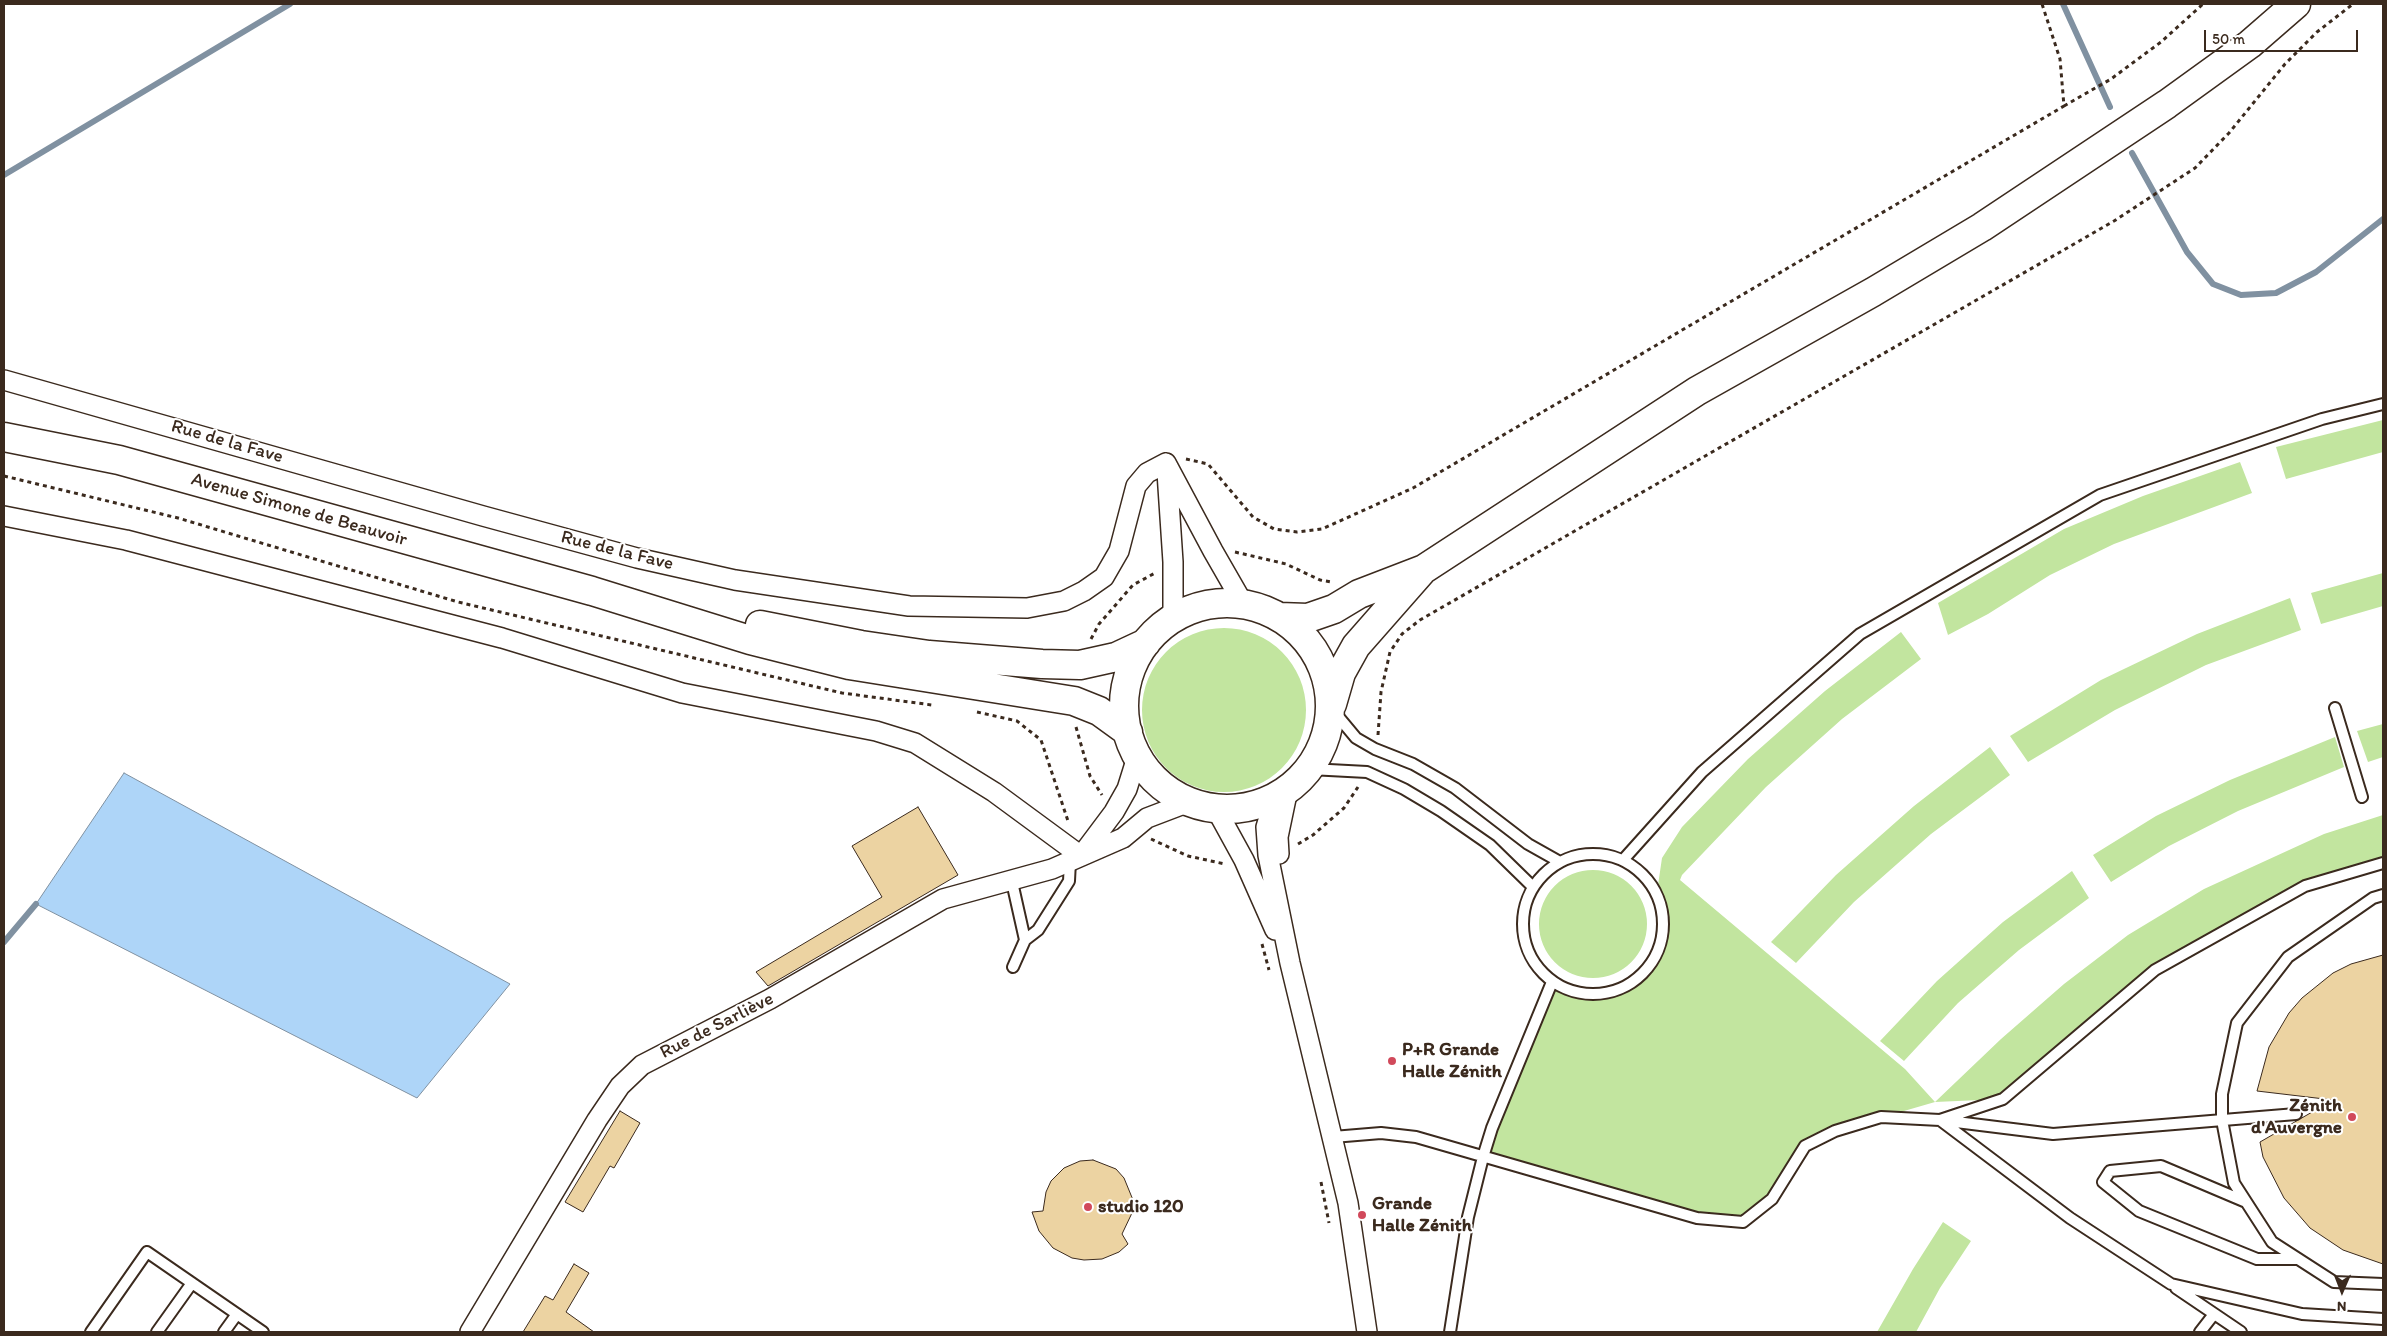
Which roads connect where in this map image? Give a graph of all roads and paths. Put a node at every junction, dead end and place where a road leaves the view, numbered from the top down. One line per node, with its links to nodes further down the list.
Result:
1 (2042, 4): 5 (path)
2 (2203, 4): 5 (path)
3 (2296, 4): 14 (main road)
4 (2353, 4): 29 (path)
5 (2064, 106): 9 (path)
6 (4, 380): 9 (street, Rue de la Fave)
7 (2383, 404): 41 (lane)
8 (4, 437): 16 (main road, Avenue Simone de Beauvoir)
9 (1166, 463): 12 (street); 13 (street)
10 (4, 476): 24 (path)
11 (4, 516): 40 (street)
12 (1212, 552): 15 (path); 17 (street)
13 (1174, 562): 19 (street); 22 (path)
14 (1424, 569): 18 (main road); 25 (main road)
15 (1338, 580)
16 (592, 591): 21 (main road); 22 (main road)
17 (1244, 605): 18 (main road); 19 (main road)
18 (1279, 617): 25 (main road)
19 (1174, 618): 20 (main road)
20 (1146, 643): 22 (main road); 28 (main road)
21 (780, 648): 23 (main road); 28 (main road)
22 (1080, 665)
23 (1074, 700): 28 (main road); 37 (path)
24 (938, 705)
25 (1331, 708): 29 (lane); 31 (main road)
26 (2335, 708): 34 (lane)
27 (975, 711): 40 (path)
28 (1126, 725): 30 (main road)
29 (1375, 749): 42 (lane)
30 (1138, 757): 35 (main road); 37 (street)
31 (1310, 769): 32 (lane); 33 (main road)
32 (1367, 772): 39 (path); 47 (lane)
33 (1282, 793): 36 (main road); 39 (street); 51 (street)
34 (2362, 797)
35 (1189, 802): 36 (main road); 38 (street, Rue de Sarliève)
36 (1216, 809): 45 (street)
37 (1114, 812): 40 (street)
38 (1134, 829): 40 (street, Rue de Sarliève); 44 (path)
39 (1278, 851): 51 (street)
40 (1075, 858): 46 (street, Rue de Sarliève); 50 (lane)
41 (1623, 860): 42 (lane); 54 (lane)
42 (1560, 862): 47 (lane)
43 (2383, 863): 56 (lane)
44 (1224, 864): 45 (path); 45 (path)
45 (1237, 865): 51 (street)
46 (1012, 882): 50 (lane); 74 (street, Rue de Sarliève)
47 (1533, 887): 54 (lane)
48 (2383, 895): 57 (lane)
49 (1259, 936): 53 (path)
50 (1025, 940): 52 (lane)
51 (1290, 963): 58 (street)
52 (1013, 968)
53 (1272, 979)
54 (1552, 982): 59 (lane)
55 (2296, 1114): 57 (lane)
56 (1940, 1120): 57 (lane); 59 (lane); 65 (lane)
57 (2222, 1120): 61 (lane)
58 (1333, 1137): 59 (lane); 75 (street)
59 (1483, 1157): 76 (lane)
60 (1320, 1177): 62 (path)
61 (2246, 1202): 63 (lane); 63 (lane)
62 (1329, 1224)
63 (2298, 1259): 66 (lane)
64 (192, 1283): 67 (lane); 70 (lane); 71 (lane)
65 (2171, 1284): 68 (lane); 69 (lane)
66 (2383, 1284)
67 (237, 1314): 72 (lane); 73 (lane)
68 (2214, 1314): 77 (lane); 78 (lane)
69 (2383, 1319)
70 (91, 1332)
71 (157, 1332)
72 (224, 1332)
73 (263, 1332)
74 (470, 1332)
75 (1367, 1332)
76 (1450, 1332)
77 (2200, 1332)
78 (2241, 1332)

